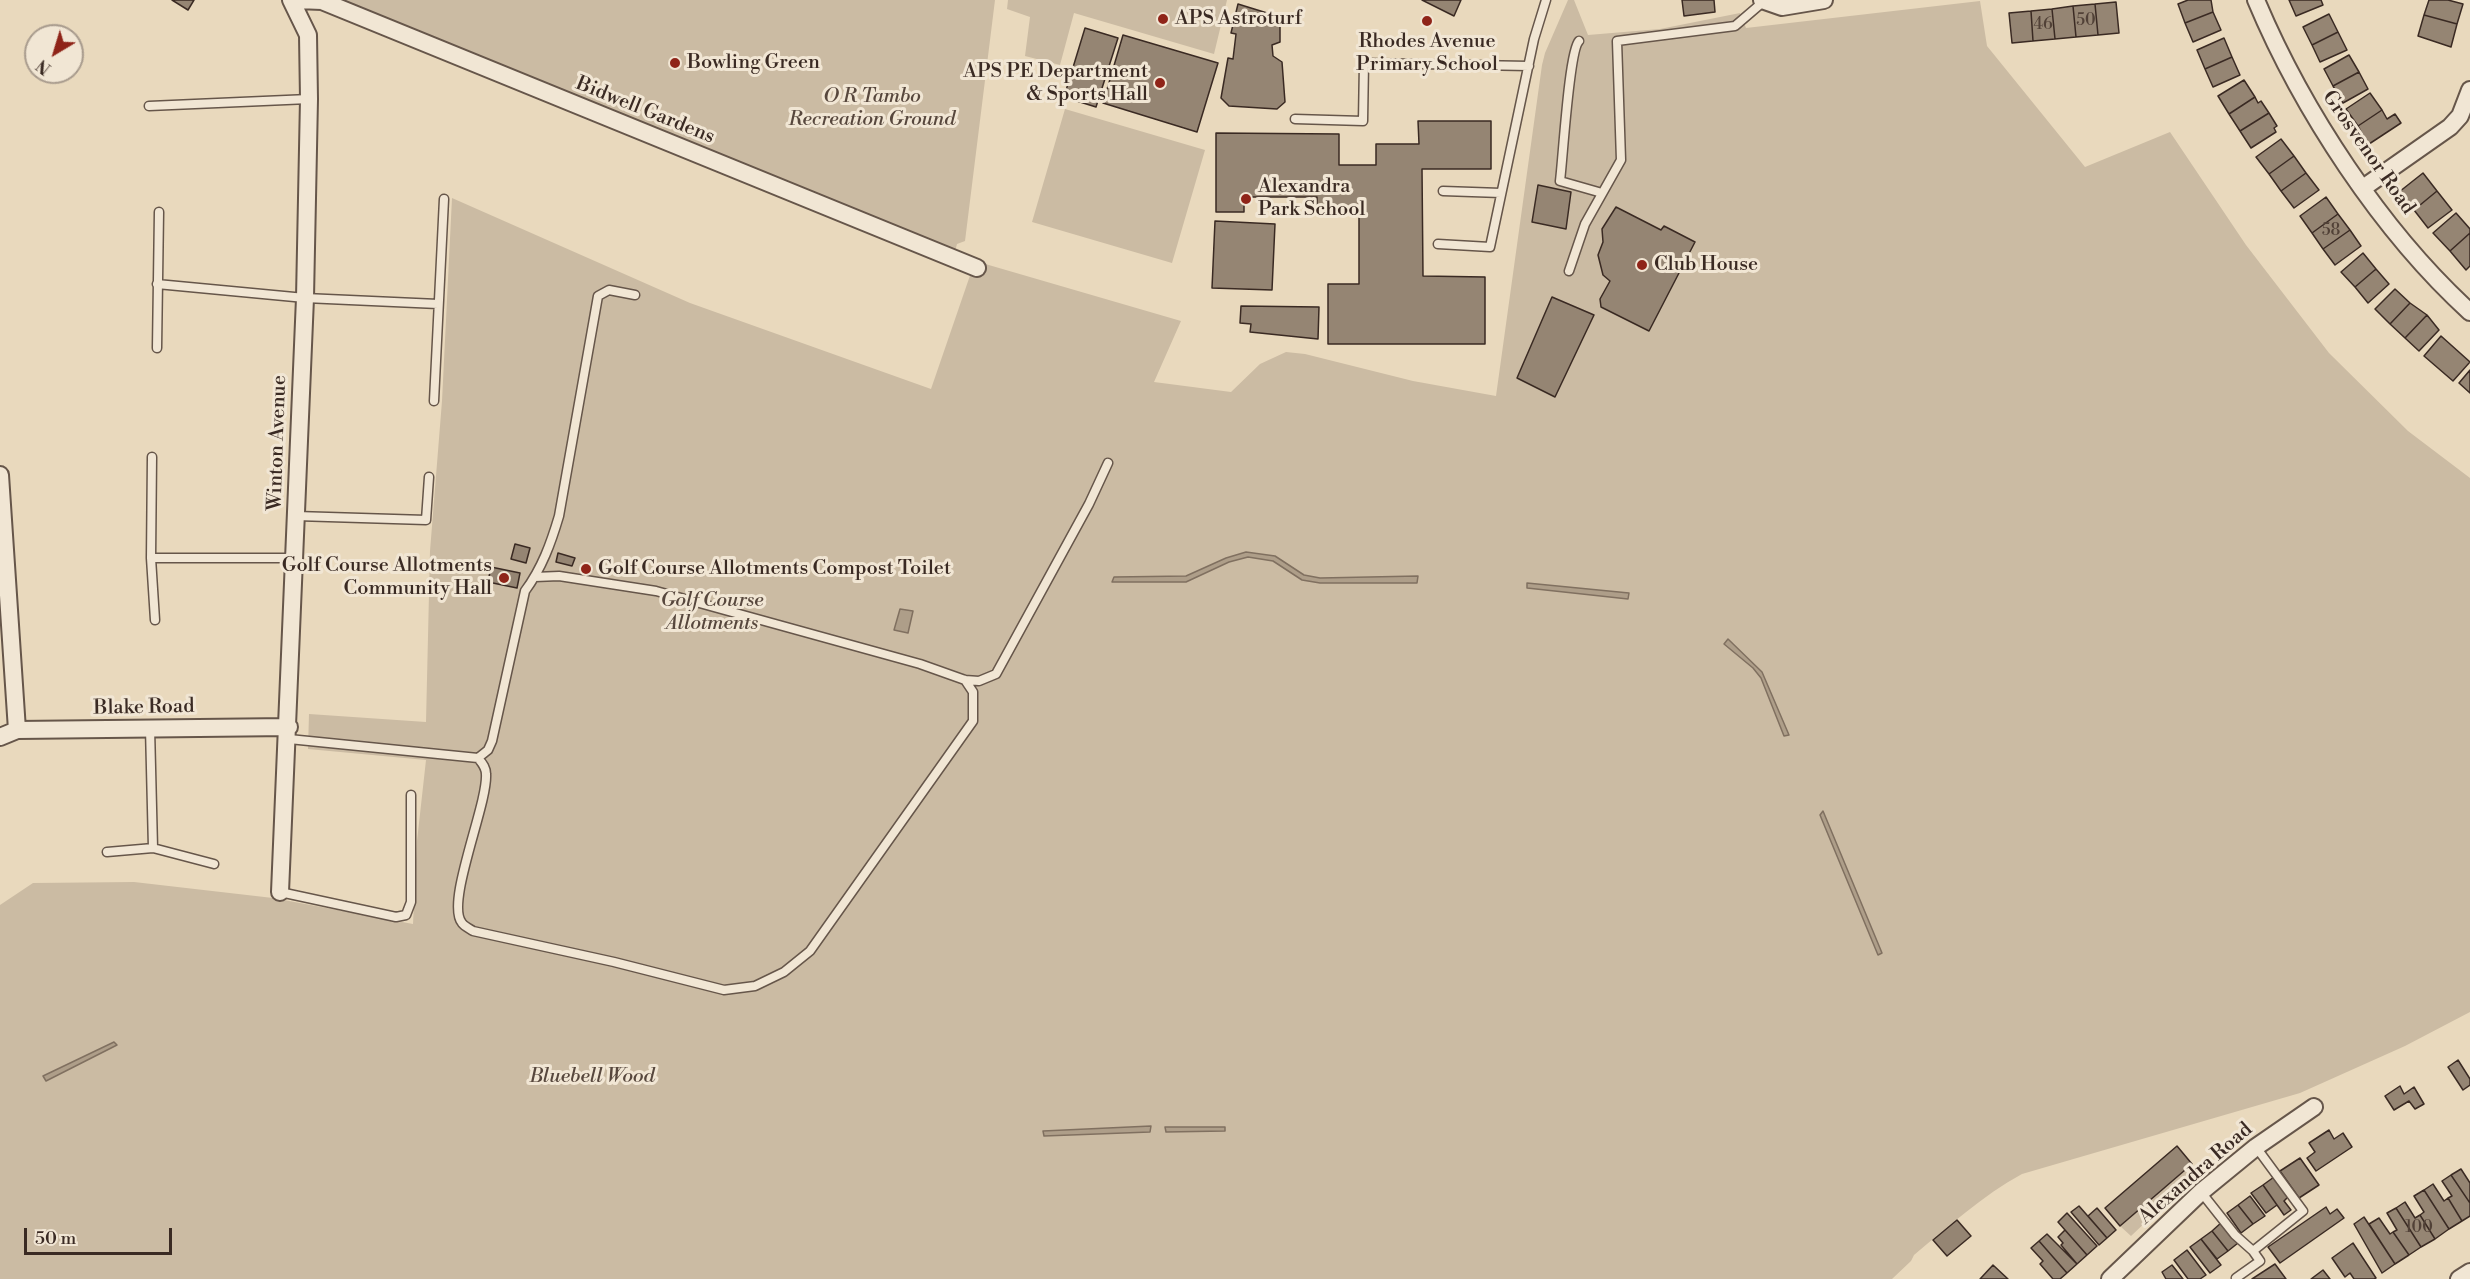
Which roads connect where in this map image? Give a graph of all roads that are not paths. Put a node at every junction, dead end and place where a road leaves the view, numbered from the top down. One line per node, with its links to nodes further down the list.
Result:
1 (291, 0): 10 (street, Winton Avenue)
2 (297, 0): 20 (street, Bidwell Gardens)
3 (1546, 0): 8 (lane)
4 (1824, 0): 6 (street)
5 (2256, 0): 13 (street, Grosvenor Road)
6 (1763, 1): 16 (lane)
7 (1579, 41): 16 (lane)
8 (1529, 66): 12 (lane); 15 (lane)
9 (2470, 90): 13 (street)
10 (309, 99): 11 (lane); 24 (street, Winton Avenue)
11 (149, 106)
12 (1295, 119)
13 (2363, 188): 26 (street, Grosvenor Road)
14 (1443, 191): 15 (lane)
15 (1501, 193): 19 (lane)
16 (1602, 193): 21 (lane)
17 (444, 199): 25 (lane)
18 (159, 212): 22 (lane)
19 (1438, 244)
20 (977, 268)
21 (1569, 271)
22 (157, 284): 24 (lane); 27 (lane)
23 (635, 296): 36 (lane)
24 (305, 297): 25 (lane); 33 (street, Winton Avenue)
25 (438, 304): 28 (lane)
26 (2470, 312)
27 (156, 348)
28 (434, 401)
29 (152, 457): 34 (lane)
30 (1108, 463): 38 (lane)
31 (429, 477): 33 (lane)
32 (0, 478): 40 (street)
33 (296, 516): 35 (street, Winton Avenue)
34 (151, 558): 35 (lane); 37 (lane)
35 (295, 558): 41 (street, Winton Avenue)
36 (535, 577): 38 (lane); 43 (lane)
37 (155, 620)
38 (965, 680): 45 (lane)
39 (150, 728): 40 (street, Blake Road); 41 (street, Blake Road); 47 (lane)
40 (17, 730): 42 (street, Blake Road)
41 (289, 733): 44 (lane); 50 (street, Winton Avenue)
42 (0, 737)
43 (492, 741): 44 (lane); 45 (lane)
44 (478, 758): 45 (lane)
45 (486, 774)
46 (411, 795): 50 (lane)
47 (153, 848): 48 (lane); 49 (lane)
48 (107, 852)
49 (214, 864)
50 (280, 892)
51 (2314, 1107): 52 (street, Alexandra Road)
52 (2256, 1147): 53 (street, Alexandra Road); 54 (lane)
53 (2201, 1192): 54 (lane); 56 (street, Alexandra Road)
54 (2253, 1251): 55 (lane)
55 (2236, 1278)
56 (2110, 1279)

